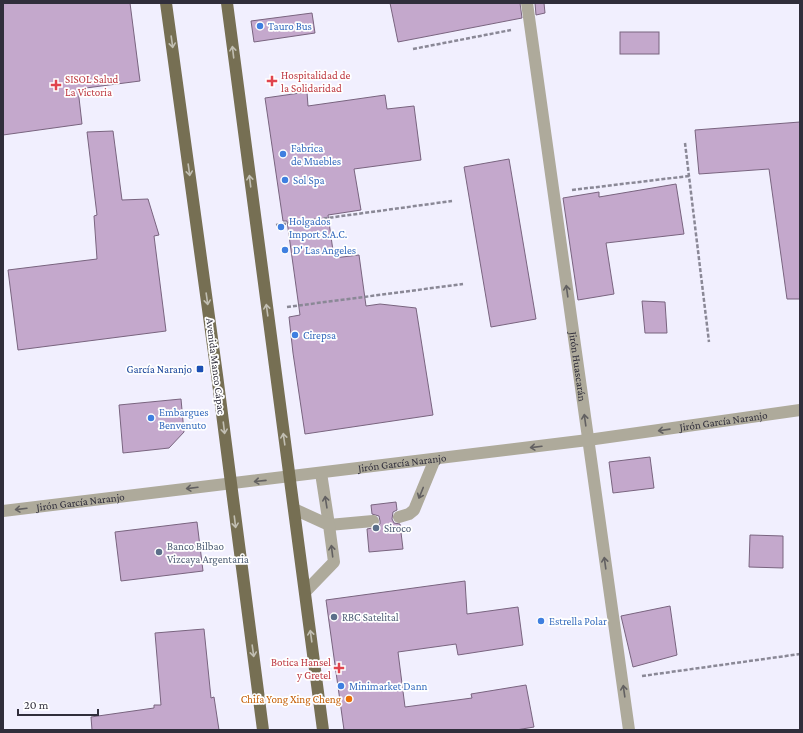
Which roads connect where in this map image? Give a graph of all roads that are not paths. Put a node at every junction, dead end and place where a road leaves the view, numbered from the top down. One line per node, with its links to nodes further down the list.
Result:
1 (166, 3): 9 (main road, Avenida Manco Cápac, one-way to 9)
2 (227, 3): 8 (main road, one-way to 2)
3 (527, 3): 5 (street, Jirón Huascarán, one-way to 3)
4 (800, 410): 5 (street, Jirón García Naranjo, one-way to 5)
5 (588, 440): 6 (street, Jirón García Naranjo, one-way to 6); 18 (street, Jirón Huascarán, one-way to 5)
6 (434, 459): 7 (street, Jirón García Naranjo); 12 (street, one-way to 12)
7 (321, 474): 8 (street, Jirón García Naranjo); 14 (street, one-way to 7)
8 (289, 477): 9 (street, Jirón García Naranjo, one-way to 9); 10 (main road)
9 (230, 484): 11 (street, Jirón García Naranjo, one-way to 11); 16 (main road, Avenida Manco Cápac, one-way to 16)
10 (294, 509): 14 (street); 15 (main road)
11 (3, 511)
12 (399, 518)
13 (373, 521): 14 (street)
14 (329, 525): 15 (street, one-way to 14)
15 (305, 592): 17 (main road, one-way to 15)
16 (263, 730)
17 (323, 730)
18 (629, 730)

